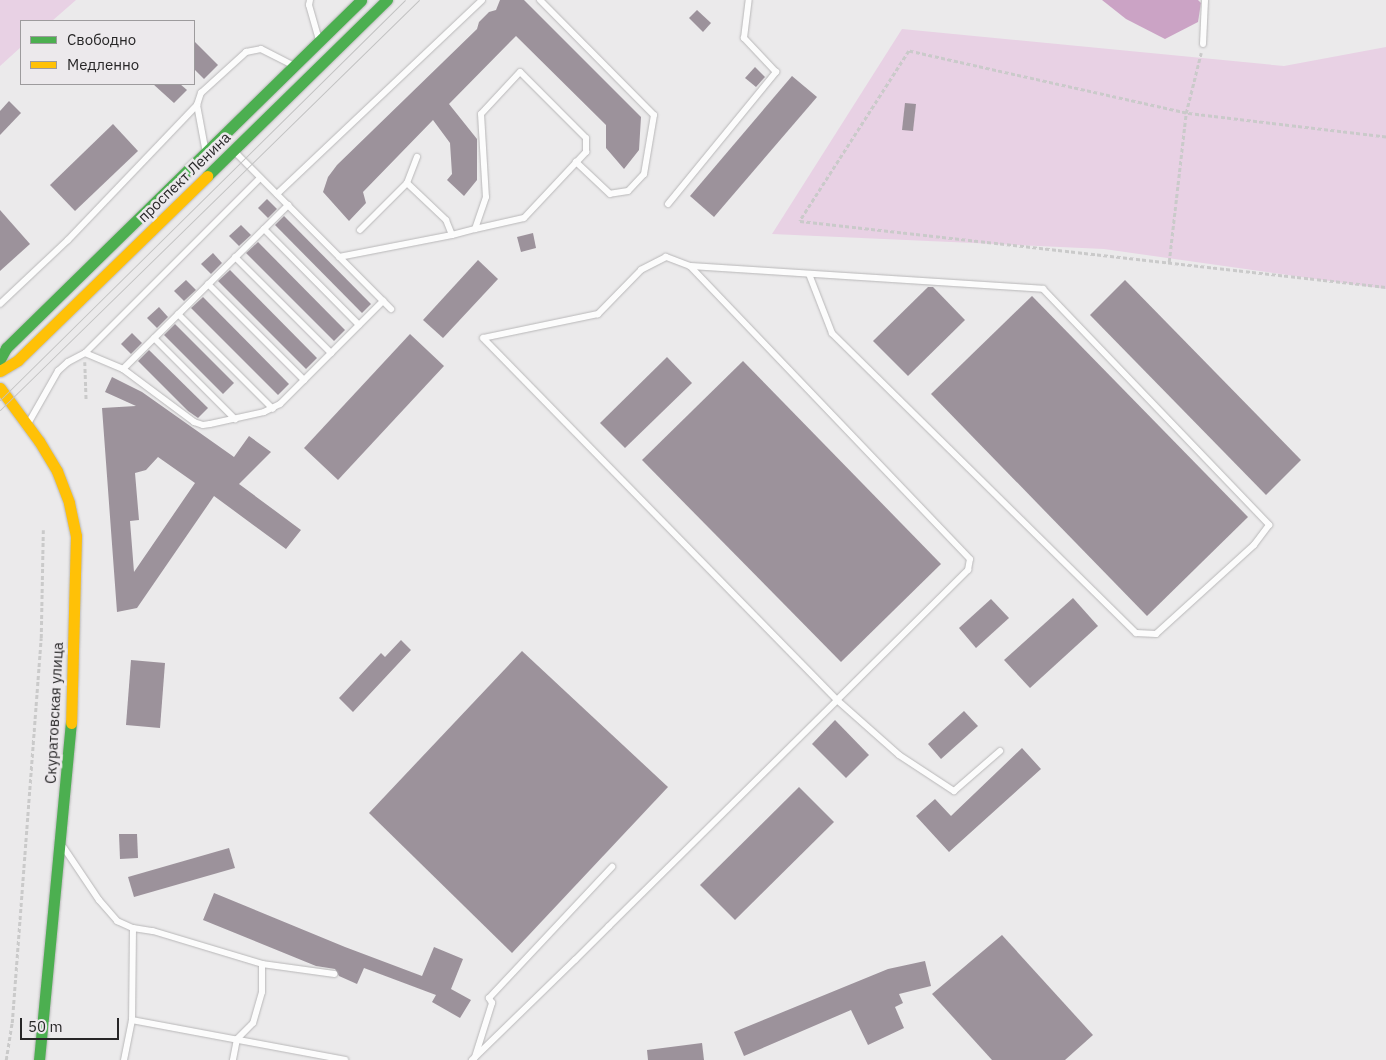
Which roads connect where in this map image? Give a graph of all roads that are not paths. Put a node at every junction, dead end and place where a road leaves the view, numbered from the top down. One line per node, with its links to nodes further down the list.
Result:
1 (310, 0): 8 (lane)
2 (361, 0): 8 (main road, проспект Ленина)
3 (387, 0): 13 (main road, проспект Ленина)
4 (482, 0): 19 (lane)
5 (540, 0): 16 (lane)
6 (749, 0): 20 (lane)
7 (1205, 0): 9 (lane)
8 (319, 42): 10 (main road, проспект Ленина)
9 (1203, 44)
10 (293, 66): 11 (lane); 12 (main road, проспект Ленина)
11 (197, 105): 14 (lane); 32 (lane)
12 (220, 137): 13 (main road); 14 (main road, проспект Ленина)
13 (233, 150): 17 (lane); 41 (main road, проспект Ленина)
14 (206, 152): 39 (main road, проспект Ленина)
15 (417, 157): 18 (lane)
16 (576, 162): 24 (lane); 24 (lane)
17 (260, 178): 19 (lane); 37 (lane)
18 (407, 183): 23 (lane); 25 (lane)
19 (277, 194): 21 (lane)
20 (668, 204)
21 (288, 205): 22 (lane); 27 (lane)
22 (264, 229): 26 (lane); 35 (lane)
23 (360, 230)
24 (475, 230): 25 (lane)
25 (452, 235): 27 (lane)
26 (235, 257): 30 (lane); 38 (lane)
27 (340, 257): 31 (lane)
28 (690, 266): 29 (lane); 47 (lane); 47 (lane)
29 (809, 274): 29 (lane)
30 (208, 284): 34 (lane); 42 (lane)
31 (383, 301): 33 (lane); 35 (lane)
32 (0, 304)
33 (392, 309)
34 (178, 314): 36 (lane); 44 (lane)
35 (360, 325): 38 (lane)
36 (154, 338): 40 (lane); 45 (lane)
37 (85, 353): 40 (lane); 46 (lane)
38 (331, 353): 42 (lane)
39 (0, 359)
40 (123, 369): 45 (lane)
41 (0, 371)
42 (304, 380): 44 (lane)
43 (0, 388): 46 (main road, Скуратовская улица)
44 (273, 409): 45 (lane)
45 (235, 419)
46 (27, 425): 49 (main road, Скуратовская улица)
47 (837, 700): 48 (lane); 56 (lane)
48 (1000, 751)
49 (60, 843): 51 (lane); 57 (main road, Скуратовская улица)
50 (612, 867): 56 (lane)
51 (133, 928): 52 (lane); 54 (lane)
52 (262, 964): 53 (lane); 55 (lane)
53 (334, 974)
54 (132, 1020): 55 (lane); 58 (lane)
55 (237, 1039): 59 (lane); 60 (lane)
56 (473, 1059)
57 (39, 1060)
58 (124, 1060)
59 (233, 1060)
60 (345, 1060)

